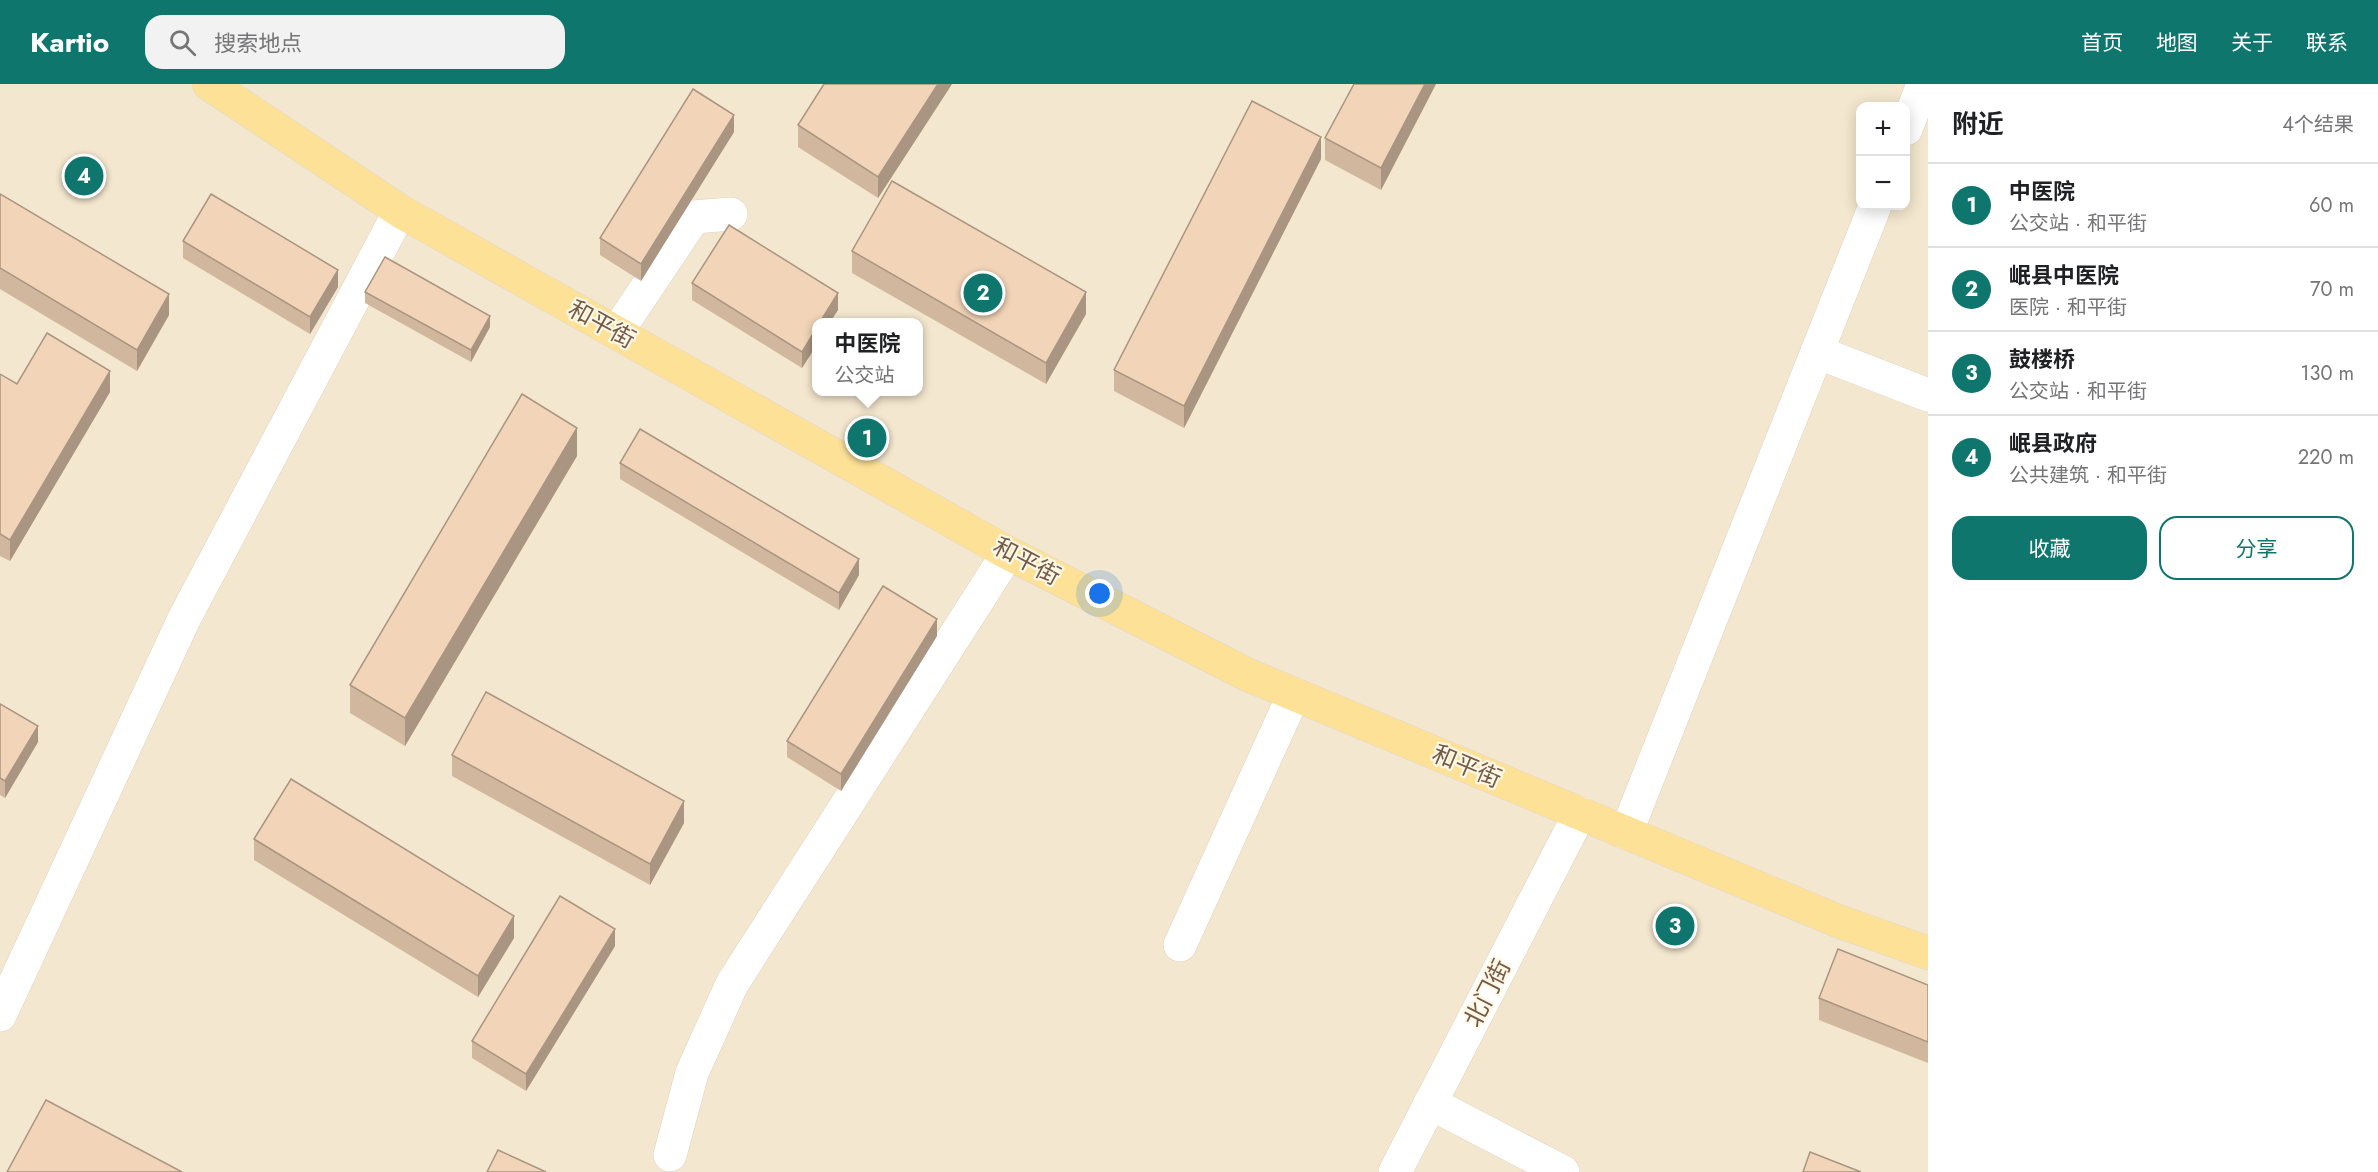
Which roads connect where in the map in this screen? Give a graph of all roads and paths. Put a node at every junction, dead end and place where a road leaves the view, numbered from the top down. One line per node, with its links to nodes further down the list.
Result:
1 (209, 84): 3 (main road, 和平街)
2 (1923, 84): 4 (street)
3 (242, 93): 6 (main road, 和平街)
4 (1910, 116)
5 (1873, 210): 9 (street)
6 (400, 211): 8 (main road, 和平街); 17 (street)
7 (731, 214): 8 (street)
8 (616, 332): 11 (main road, 和平街)
9 (1817, 352): 10 (street); 14 (street)
10 (1928, 395)
11 (1008, 553): 12 (main road, 和平街); 19 (street)
12 (1294, 693): 13 (main road, 和平街); 15 (street)
13 (1580, 813): 14 (main road, 和平街); 18 (street, 北门街)
14 (1626, 833): 16 (main road, 和平街)
15 (1180, 945)
16 (1928, 953)
17 (0, 1015)
18 (1430, 1103): 20 (street, 北门街); 21 (street)
19 (670, 1155)
20 (1395, 1172)
21 (1563, 1172)

